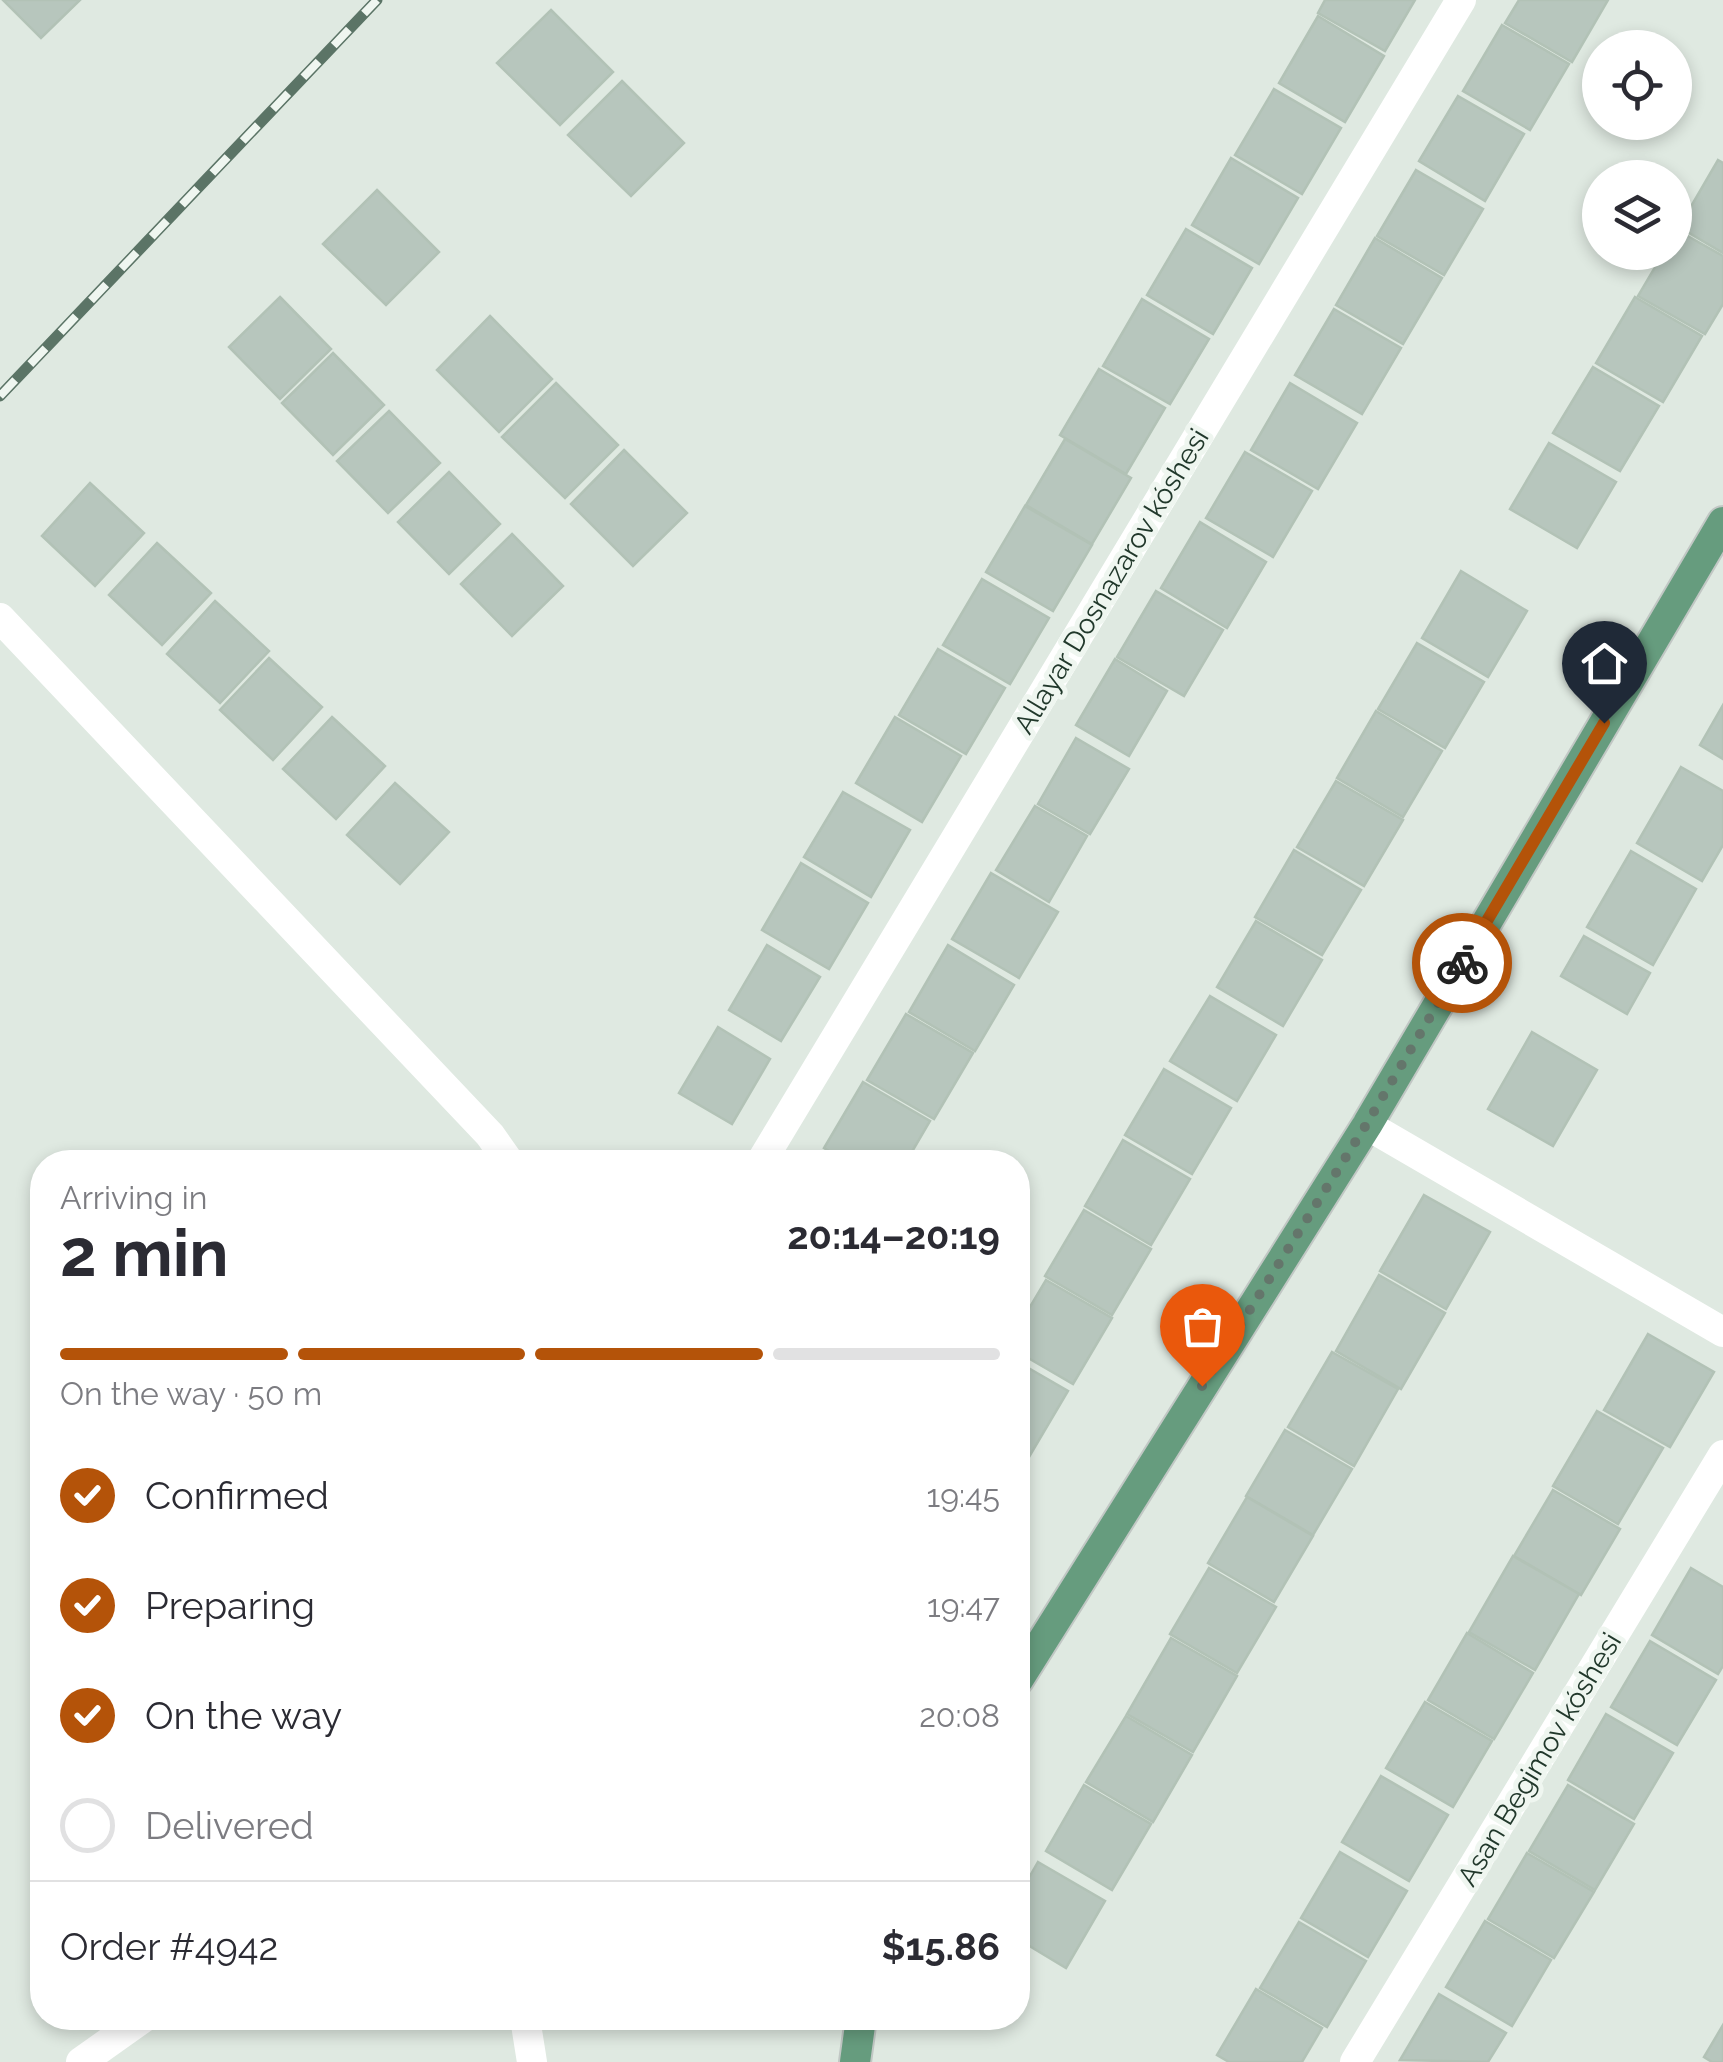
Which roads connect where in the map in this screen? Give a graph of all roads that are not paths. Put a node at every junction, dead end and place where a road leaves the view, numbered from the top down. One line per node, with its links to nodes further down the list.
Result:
1 (1461, 0): 6 (street, Allayar Dosnazarov kóshesi)
2 (1723, 522): 4 (main road)
3 (0, 618): 5 (street)
4 (1366, 1125): 7 (street); 9 (main road)
5 (501, 1150)
6 (768, 1150)
7 (1723, 1332)
8 (1723, 1456): 16 (street, Asan Begimov kóshesi)
9 (1030, 1661)
10 (126, 2030): 13 (street)
11 (527, 2030): 14 (street)
12 (857, 2030): 15 (main road)
13 (81, 2062)
14 (532, 2062)
15 (855, 2062)
16 (1356, 2062)

